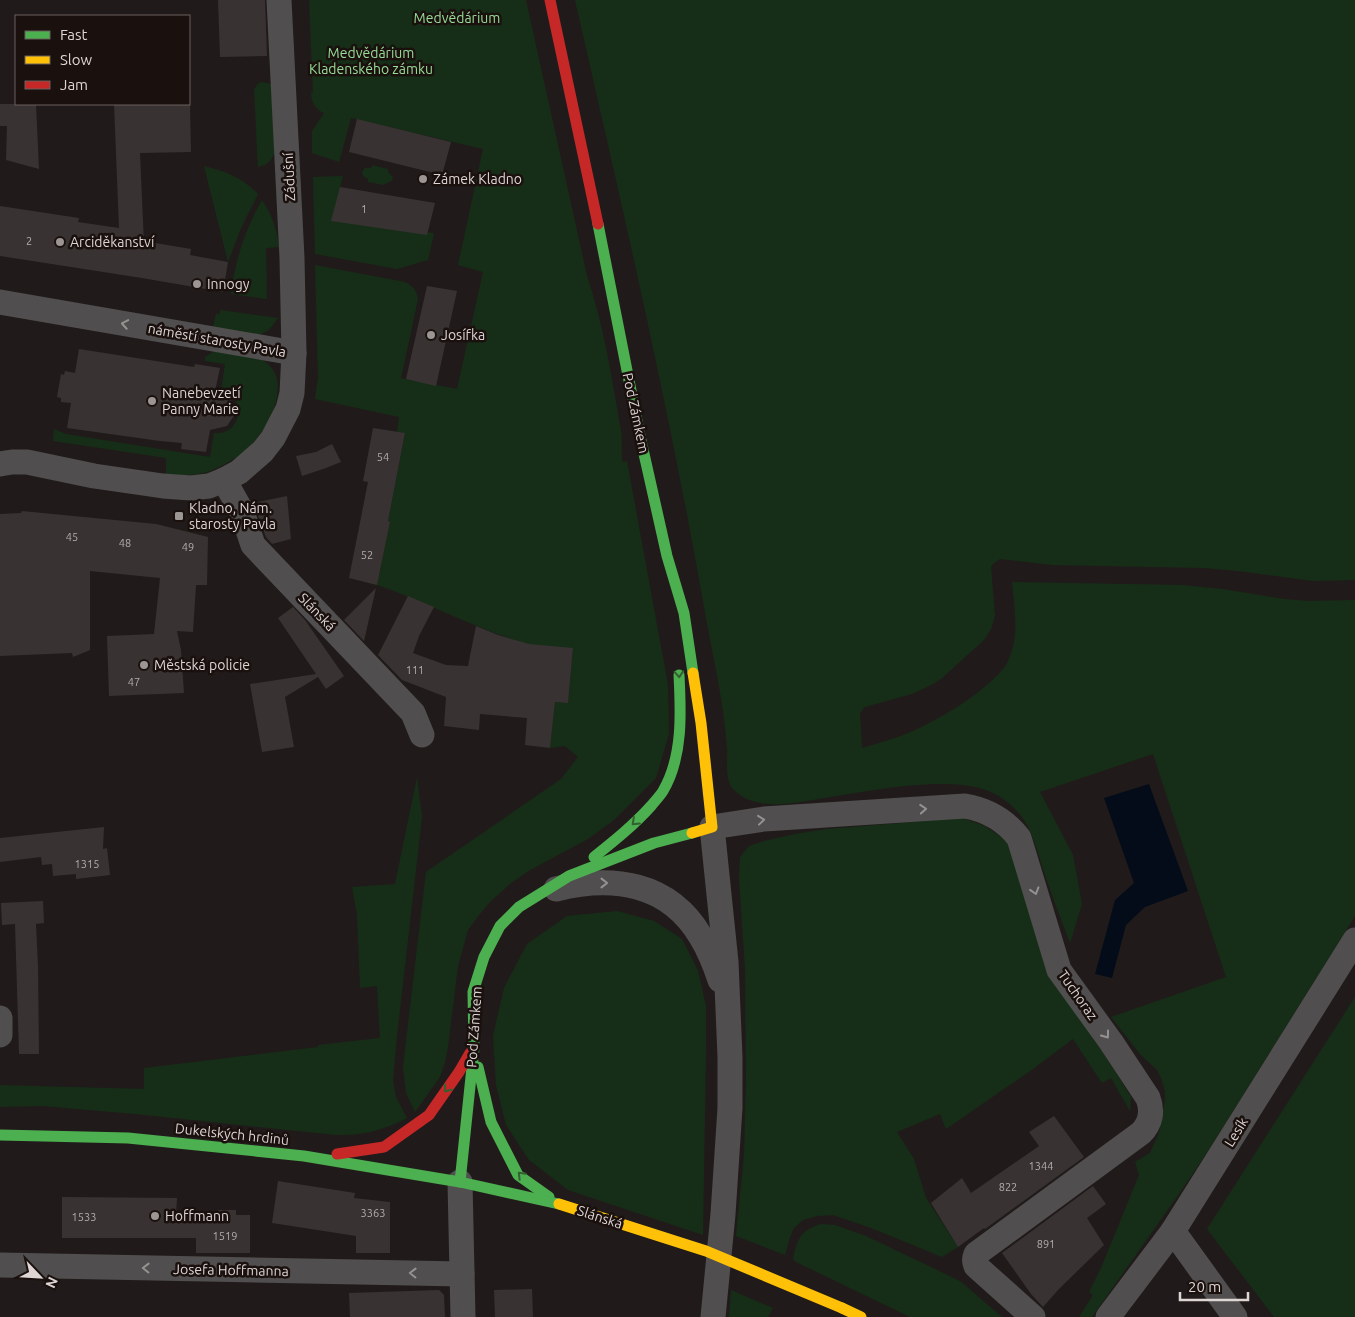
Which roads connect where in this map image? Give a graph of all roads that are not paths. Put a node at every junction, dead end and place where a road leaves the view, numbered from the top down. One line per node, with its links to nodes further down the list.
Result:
1 (279, 0): 4 (street, Zádušní)
2 (550, 0): 7 (main road, Pod Zámkem)
3 (0, 302): 4 (street, náměstí starosty Pavla, one-way to 3)
4 (294, 353): 6 (street, náměstí starosty Pavla)
5 (0, 464): 6 (street, náměstí starosty Pavla)
6 (224, 480): 10 (street, Slánská)
7 (666, 556): 8 (main road); 11 (main road, Pod Zámkem)
8 (673, 614)
9 (678, 663): 12 (main road, one-way to 12)
10 (422, 735)
11 (712, 827): 12 (main road, Pod Zámkem); 15 (street, Pod Zámkem); 29 (street, Tuchoraz, one-way to 29)
12 (569, 876): 13 (main road, Pod Zámkem)
13 (539, 894): 15 (street, Pod Zámkem, one-way to 15); 18 (main road, Pod Zámkem)
14 (1355, 940): 23 (street, Lesík)
15 (729, 1005): 27 (street, Pod Zámkem)
16 (0, 1018): 17 (street)
17 (0, 1035)
18 (474, 1048): 20 (main road, one-way to 20); 21 (main road, Pod Zámkem); 22 (main road, one-way to 18)
19 (0, 1135): 20 (main road, Dukelských hrdinů)
20 (312, 1158): 21 (main road, Dukelských hrdinů)
21 (460, 1182): 22 (main road, Slánská); 25 (street)
22 (559, 1204): 28 (main road, Slánská, bridge)
23 (1173, 1231): 30 (street, Lesík); 31 (street)
24 (0, 1265): 25 (street, Josefa Hoffmanna, one-way to 24)
25 (462, 1274): 26 (street)
26 (463, 1317)
27 (713, 1317)
28 (860, 1317)
29 (1033, 1317)
30 (1108, 1317)
31 (1235, 1317)

